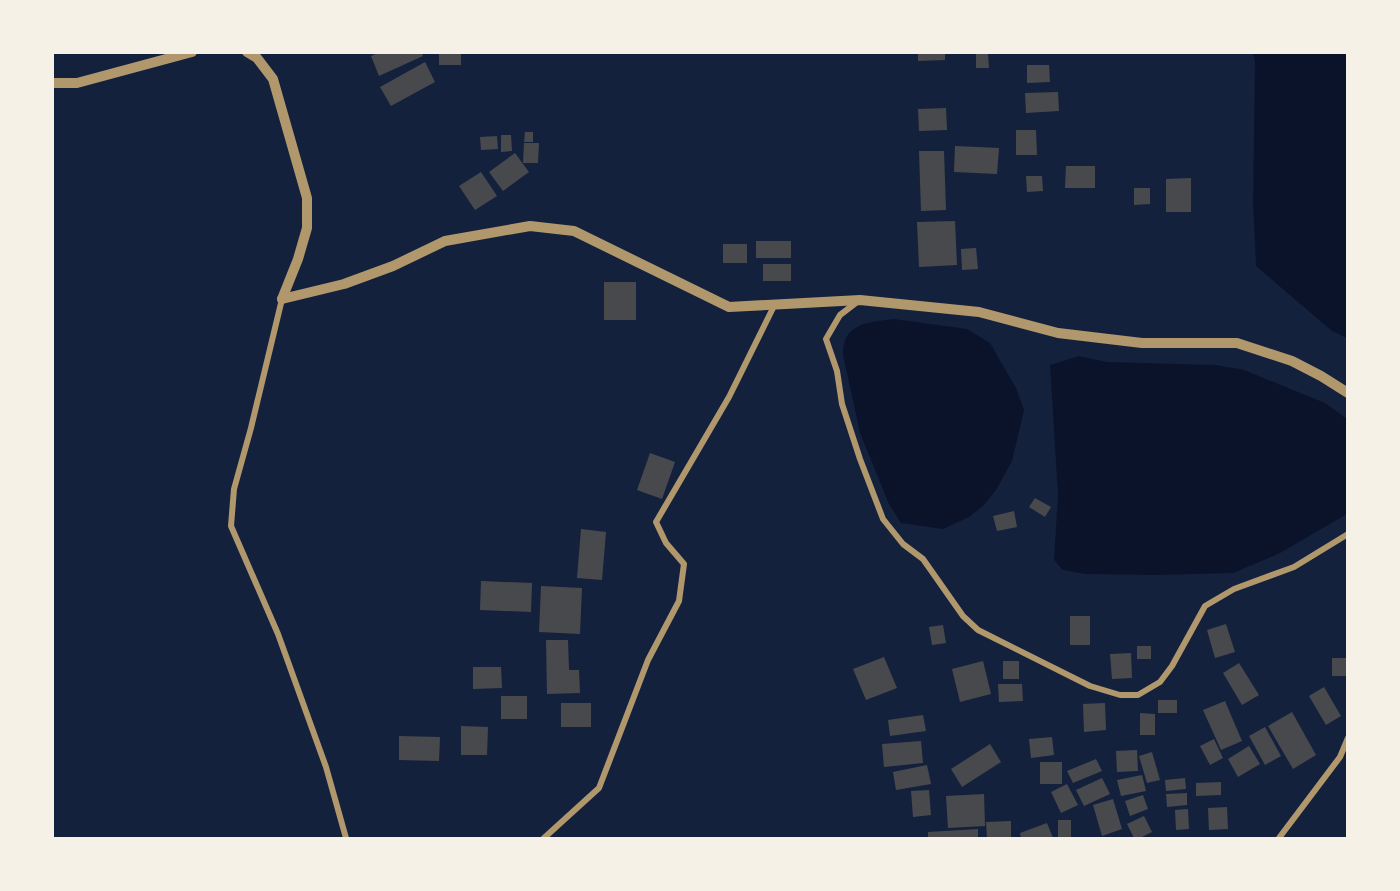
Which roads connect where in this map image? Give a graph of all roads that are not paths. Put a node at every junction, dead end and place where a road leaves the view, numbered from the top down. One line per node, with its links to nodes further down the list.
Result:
1 (192, 52): 3 (street)
2 (247, 52): 4 (street)
3 (52, 83)
4 (282, 299): 6 (street); 10 (street)
5 (860, 300): 6 (street); 7 (street); 8 (street)
6 (774, 306): 11 (street)
7 (1347, 393)
8 (1347, 534)
9 (1347, 738): 12 (street)
10 (346, 838)
11 (544, 838)
12 (1279, 838)

